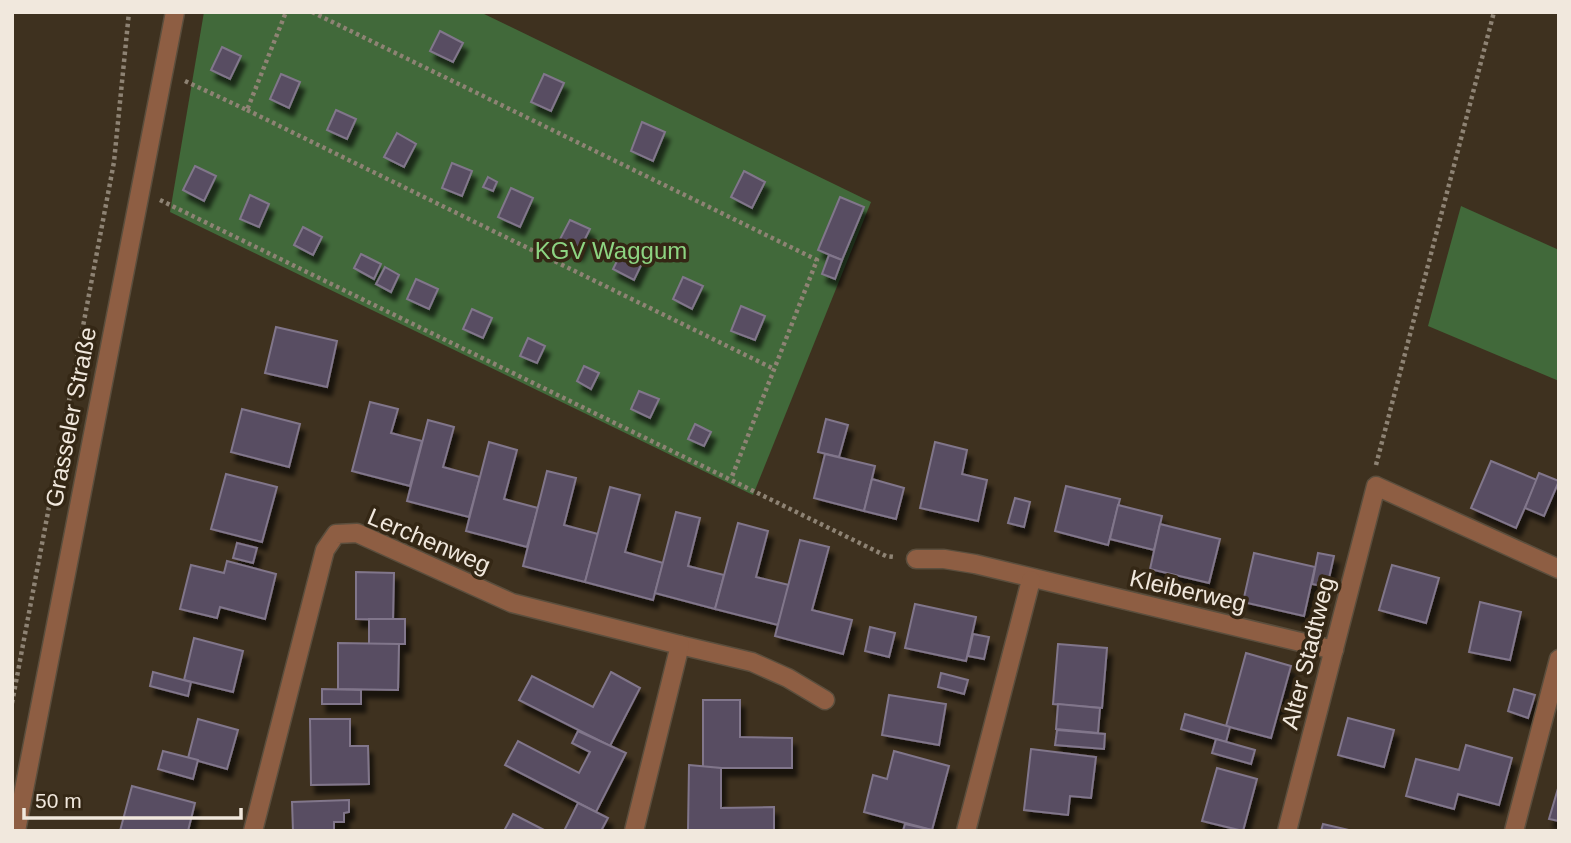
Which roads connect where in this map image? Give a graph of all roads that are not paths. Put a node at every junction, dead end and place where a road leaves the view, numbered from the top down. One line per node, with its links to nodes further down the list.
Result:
1 (175, 12): 9 (street, Grasseler Straße)
2 (916, 559): 4 (street, Kleiberweg)
3 (1559, 569): 6 (street, Alter Stadtweg)
4 (1031, 580): 6 (street, Kleiberweg); 12 (street)
5 (680, 645): 8 (street, Lerchenweg); 10 (street, Lerchenweg); 11 (street)
6 (1334, 650): 13 (street, Alter Stadtweg)
7 (1559, 659): 14 (street)
8 (825, 700)
9 (16, 831)
10 (253, 831)
11 (634, 831)
12 (966, 831)
13 (1287, 831)
14 (1514, 831)

